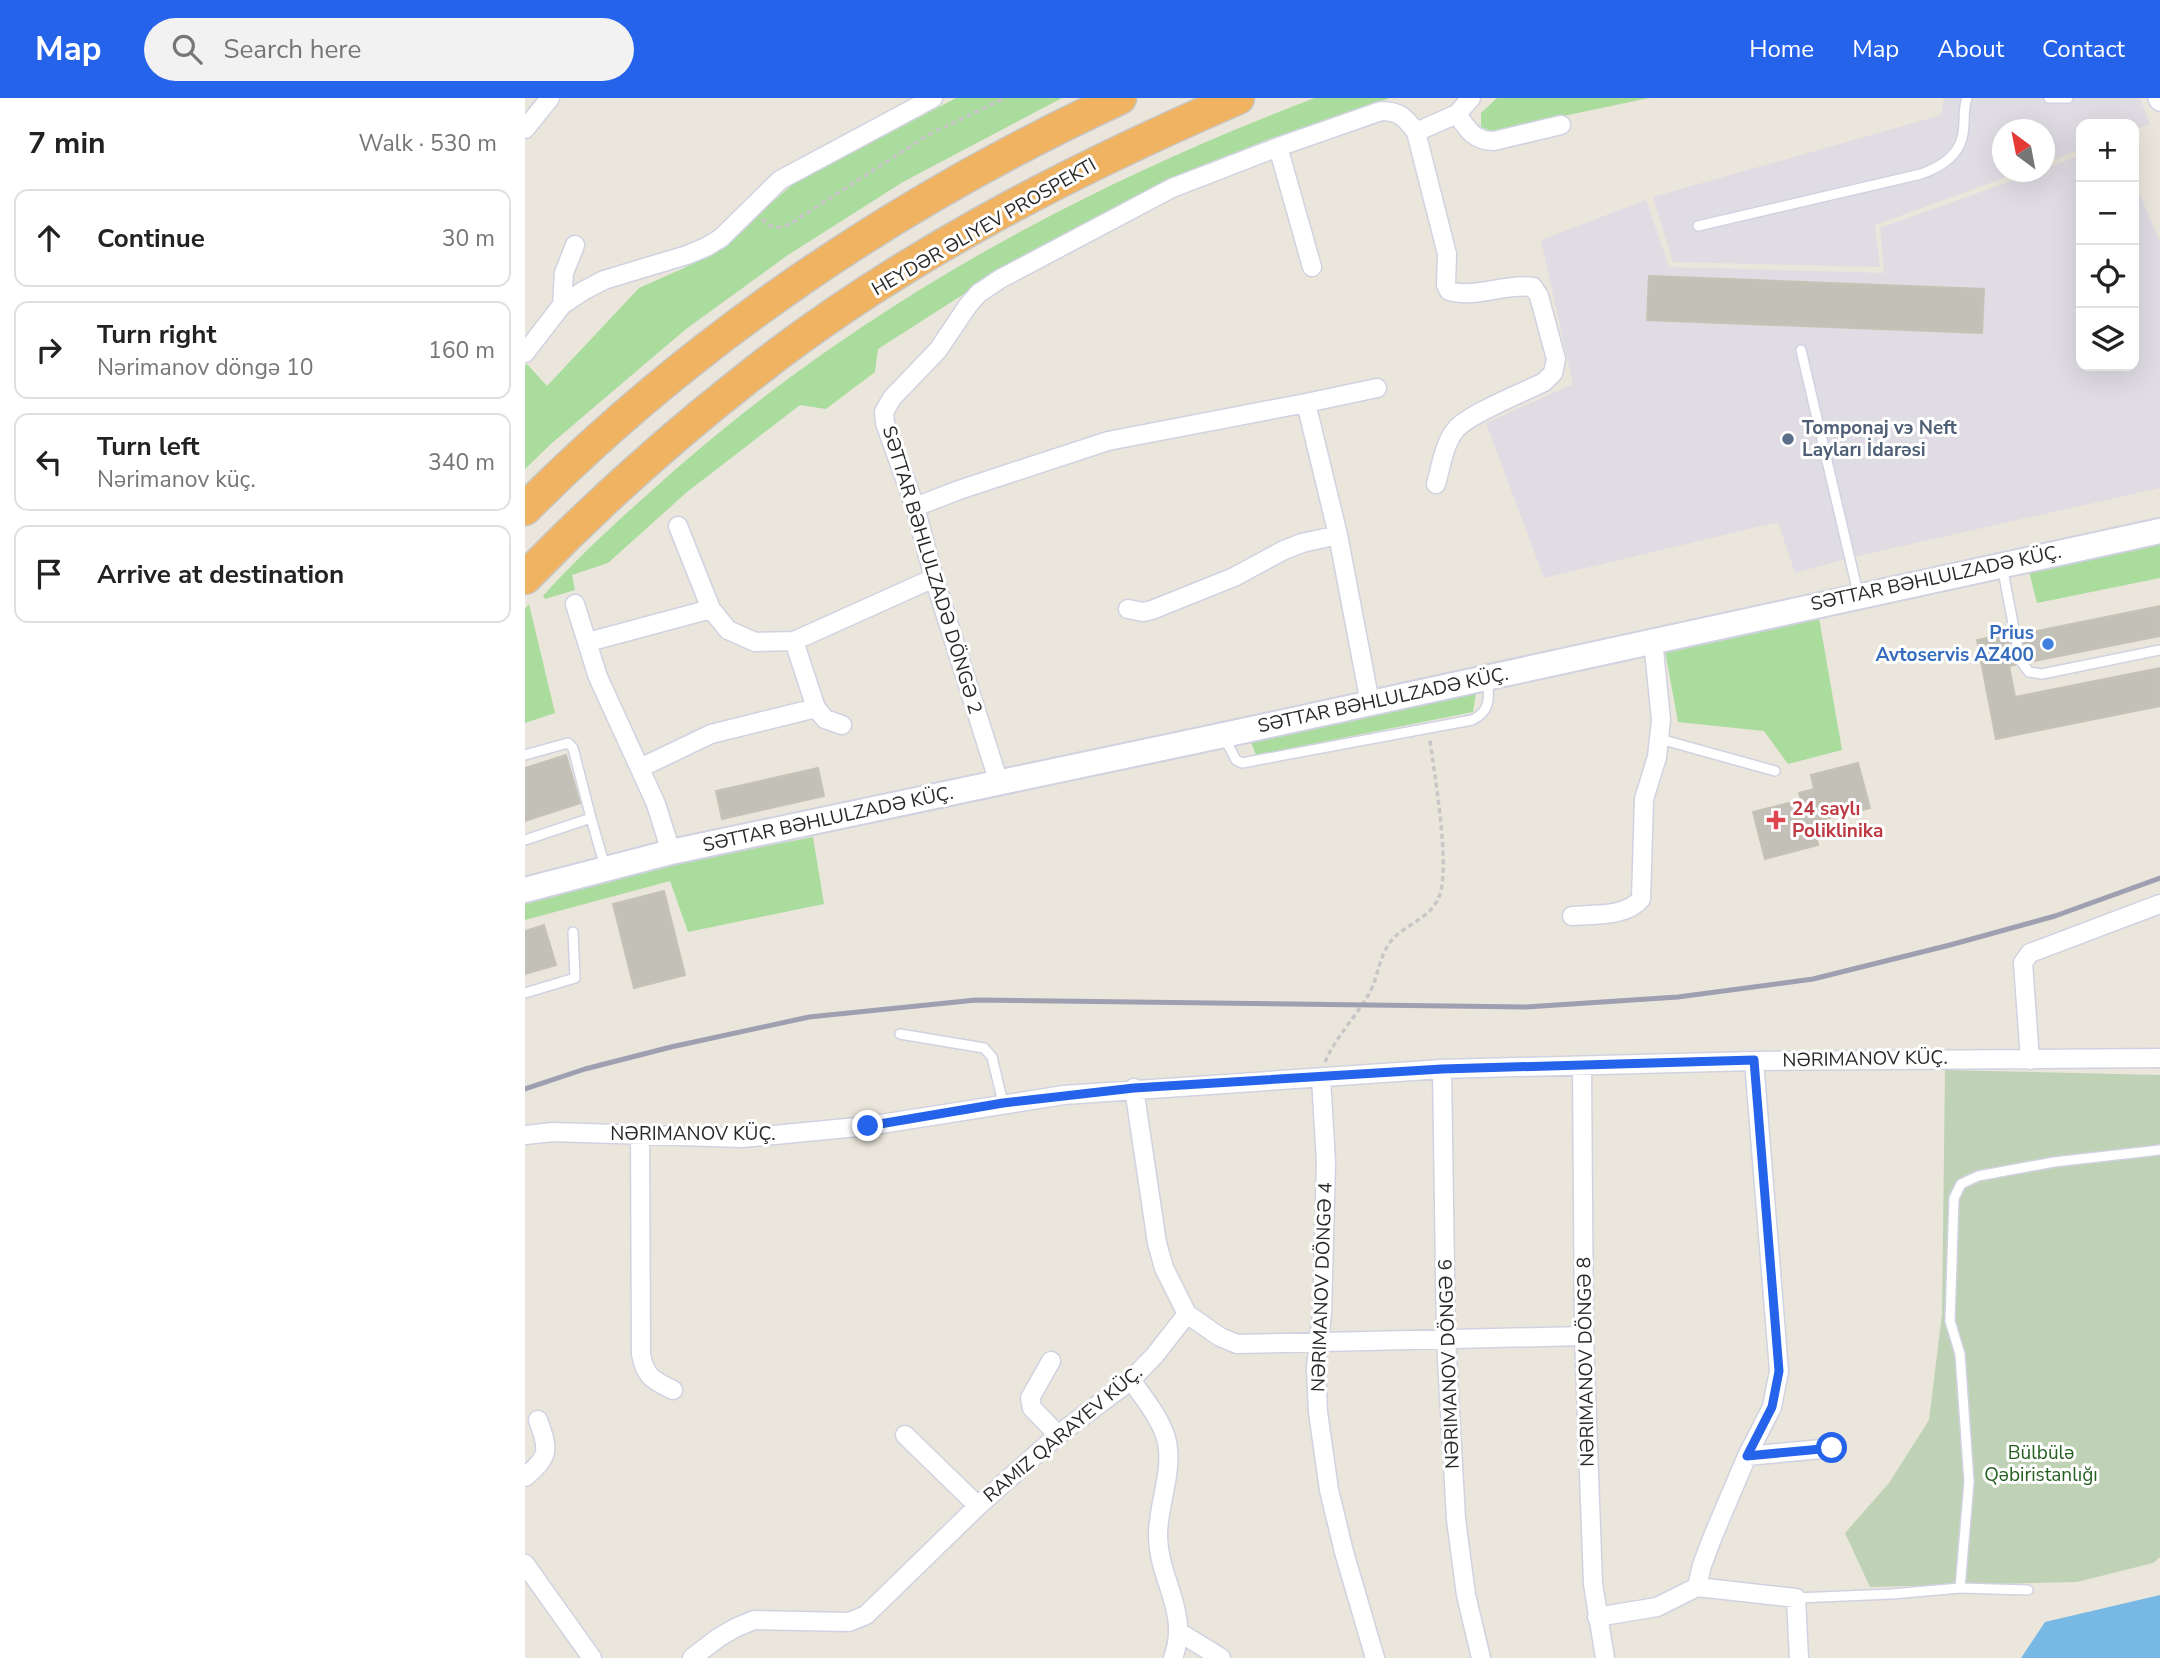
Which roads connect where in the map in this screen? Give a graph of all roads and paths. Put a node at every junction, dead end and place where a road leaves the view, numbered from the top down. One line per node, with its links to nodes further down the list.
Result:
1 (550, 98): 11 (street)
2 (933, 98): 15 (street)
3 (1005, 98): 15 (path)
4 (1120, 98): 26 (highway)
5 (1238, 98): 31 (highway, HEYDƏR ƏLIYEV PROSPEKTI)
6 (1471, 98): 10 (street)
7 (1967, 98): 16 (lane)
8 (2049, 98): 9 (lane)
9 (2068, 98)
10 (1457, 114): 12 (street); 13 (street)
11 (528, 119)
12 (1562, 125)
13 (1416, 132): 14 (street, SƏTTAR BƏHLULZADƏ DÖNGƏ 2); 24 (street)
14 (1278, 147): 18 (street); 25 (street, SƏTTAR BƏHLULZADƏ DÖNGƏ 2)
15 (751, 208): 19 (street)
16 (1698, 226)
17 (575, 245): 19 (street)
18 (1312, 267)
19 (562, 305): 21 (street)
20 (1801, 350): 33 (lane)
21 (525, 353)
22 (1377, 388): 23 (street)
23 (1306, 403): 25 (street); 29 (street)
24 (1436, 484)
25 (915, 508): 32 (street, SƏTTAR BƏHLULZADƏ DÖNGƏ 2)
26 (525, 509)
27 (678, 526): 35 (street)
28 (2160, 531): 30 (main road, SƏTTAR BƏHLULZADƏ KÜÇ.)
29 (1338, 535): 36 (street); 42 (street)
30 (2002, 564): 33 (main road, SƏTTAR BƏHLULZADƏ KÜÇ.); 40 (lane)
31 (525, 578)
32 (934, 578): 38 (street); 51 (street, SƏTTAR BƏHLULZADƏ DÖNGƏ 2)
33 (1858, 595): 37 (main road, SƏTTAR BƏHLULZADƏ KÜÇ.)
34 (575, 604): 39 (street)
35 (711, 609): 38 (street); 39 (street)
36 (1128, 609)
37 (1653, 640): 41 (main road, SƏTTAR BƏHLULZADƏ KÜÇ.); 47 (street)
38 (794, 641): 43 (street)
39 (589, 642): 49 (street)
40 (2160, 650)
41 (1487, 678): 42 (main road, SƏTTAR BƏHLULZADƏ KÜÇ.); 45 (lane)
42 (1370, 703): 46 (main road, SƏTTAR BƏHLULZADƏ KÜÇ.)
43 (817, 708): 44 (street); 49 (street)
44 (842, 725)
45 (1429, 729): 46 (lane); 67 (path)
46 (1224, 735): 51 (main road, SƏTTAR BƏHLULZADƏ KÜÇ.)
47 (1660, 738): 50 (lane); 58 (street)
48 (525, 755): 52 (lane)
49 (640, 768): 54 (street)
50 (1775, 771)
51 (999, 783): 54 (main road, SƏTTAR BƏHLULZADƏ KÜÇ.)
52 (591, 818): 53 (lane); 55 (lane)
53 (525, 840)
54 (671, 852): 55 (main road, SƏTTAR BƏHLULZADƏ KÜÇ.)
55 (605, 869): 56 (main road, SƏTTAR BƏHLULZADƏ KÜÇ.)
56 (525, 890)
57 (2160, 904): 64 (street)
58 (1572, 916)
59 (573, 932): 60 (lane)
60 (525, 993)
61 (900, 1034): 69 (lane)
62 (2160, 1058): 64 (street, NƏRIMANOV KÜÇ.)
63 (1754, 1060): 64 (street, NƏRIMANOV KÜÇ.); 65 (street, NƏRIMANOV KÜÇ.); 84 (street)
64 (2030, 1060)
65 (1582, 1066): 66 (street, NƏRIMANOV KÜÇ.); 74 (street, NƏRIMANOV DÖNGƏ 8)
66 (1442, 1069): 67 (street, NƏRIMANOV KÜÇ.); 75 (street, NƏRIMANOV DÖNGƏ 6)
67 (1321, 1078): 68 (street, NƏRIMANOV KÜÇ.); 76 (street, NƏRIMANOV DÖNGƏ 4)
68 (1134, 1088): 69 (street, NƏRIMANOV KÜÇ.); 73 (street)
69 (1003, 1103): 71 (street, NƏRIMANOV KÜÇ.)
70 (525, 1135): 71 (street, NƏRIMANOV KÜÇ.)
71 (641, 1135): 79 (street)
72 (2160, 1150): 89 (lane)
73 (1187, 1314): 76 (street); 78 (street, RAMIZ QARAYEV KÜÇ.)
74 (1584, 1336): 75 (street); 92 (street, NƏRIMANOV DÖNGƏ 8)
75 (1446, 1339): 76 (street); 99 (street, NƏRIMANOV DÖNGƏ 6)
76 (1319, 1341): 98 (street, NƏRIMANOV DÖNGƏ 4)
77 (1051, 1361): 82 (street)
78 (1131, 1380): 82 (street, RAMIZ QARAYEV KÜÇ.); 93 (street)
79 (673, 1390)
80 (538, 1420): 85 (street)
81 (905, 1435): 86 (street)
82 (1058, 1435): 86 (street, RAMIZ QARAYEV KÜÇ.)
83 (1832, 1448): 84 (street)
84 (1747, 1456): 88 (street)
85 (525, 1477)
86 (978, 1506): 95 (street, RAMIZ QARAYEV KÜÇ.)
87 (525, 1564): 94 (street)
88 (1697, 1587): 91 (street); 92 (street)
89 (1960, 1588): 90 (lane); 91 (lane)
90 (2028, 1590)
91 (1796, 1598): 101 (street)
92 (1597, 1616): 100 (street, NƏRIMANOV DÖNGƏ 8)
93 (1179, 1632): 96 (street); 97 (street)
94 (583, 1655)
95 (692, 1658)
96 (1173, 1658)
97 (1221, 1658)
98 (1375, 1658)
99 (1481, 1658)
100 (1605, 1658)
101 (1799, 1658)

